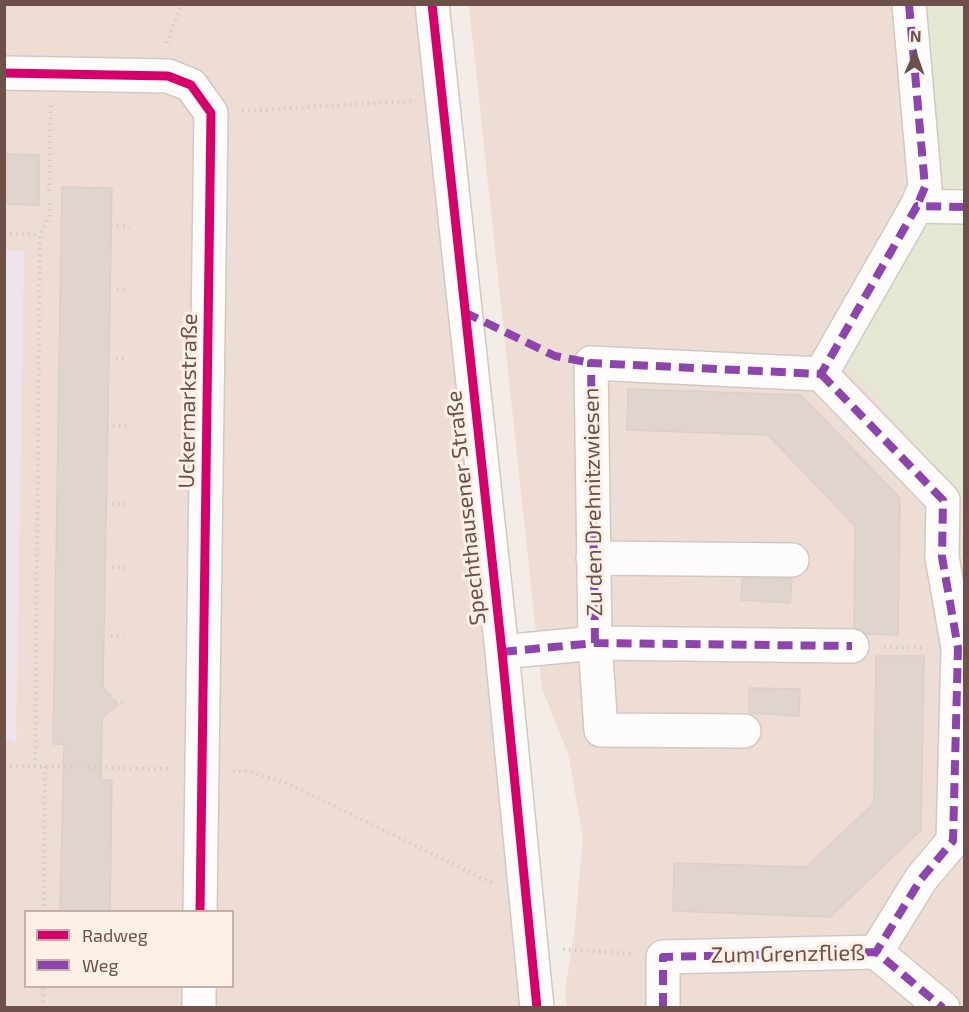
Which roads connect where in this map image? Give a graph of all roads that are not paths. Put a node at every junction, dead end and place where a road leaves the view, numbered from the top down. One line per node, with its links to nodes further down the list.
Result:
1 (432, 4): 11 (street, Spechthausener Straße)
2 (909, 4): 4 (street)
3 (4, 73): 13 (street, Uckermarkstraße)
4 (917, 206): 5 (street); 6 (street)
5 (964, 207)
6 (821, 374): 7 (street, Zu den Drehnitzwiesen); 14 (street)
7 (593, 558): 8 (street); 9 (street, Zu den Drehnitzwiesen)
8 (792, 560)
9 (595, 643): 10 (street); 11 (street); 12 (street, Zu den Drehnitzwiesen)
10 (852, 646)
11 (502, 652): 17 (street, Spechthausener Straße)
12 (744, 731)
13 (200, 910)
14 (876, 952): 18 (street, Zum Grenzfließ); 19 (street, Zum Grenzfließ)
15 (199, 988): 16 (street)
16 (199, 1008)
17 (537, 1008)
18 (663, 1008)
19 (943, 1008)

